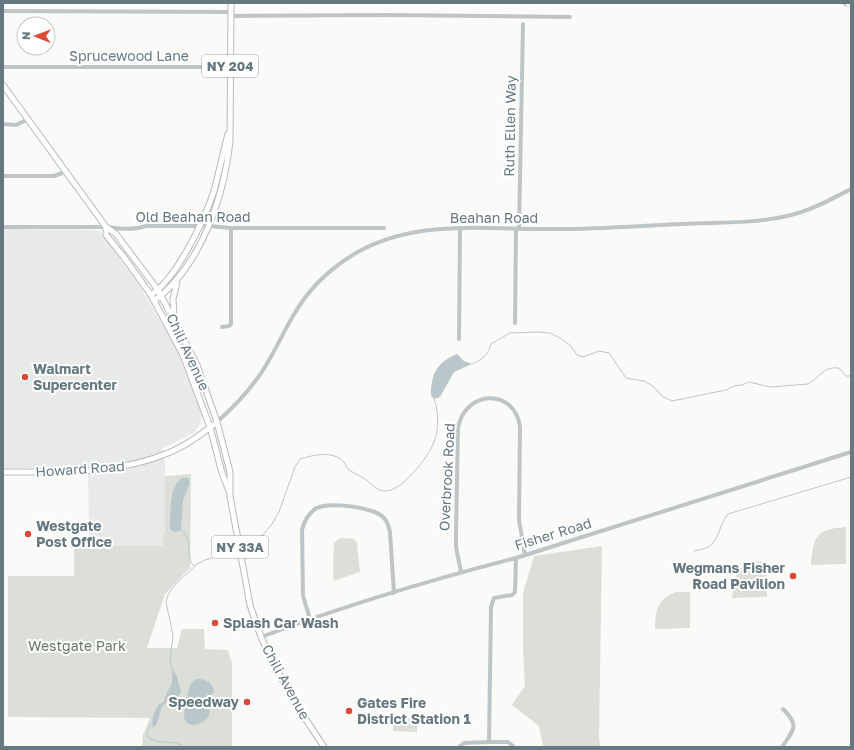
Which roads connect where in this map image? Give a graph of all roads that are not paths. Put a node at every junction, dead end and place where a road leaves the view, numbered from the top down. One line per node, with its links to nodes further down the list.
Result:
1 (231, 3): 3 (main road, NY 204)
2 (3, 10): 3 (street)
3 (231, 14): 4 (street); 7 (main road, NY 204)
4 (570, 17)
5 (523, 24): 22 (street, Ruth Ellen Way)
6 (3, 67): 7 (street, Sprucewood Lane)
7 (230, 67): 11 (main road, NY 204)
8 (3, 85): 9 (main road, Chili Avenue / NY 33A)
9 (28, 119): 10 (street); 12 (main road, Chili Avenue / NY 33A)
10 (3, 124)
11 (230, 129): 15 (main road, NY 204); 16 (main road, NY 204)
12 (65, 172): 13 (street); 18 (main road, Chili Avenue / NY 33A)
13 (3, 176)
14 (851, 189): 22 (street, Beahan Road)
15 (199, 226): 16 (street, Old Beahan Road); 18 (street, Old Beahan Road); 24 (main road, NY 204)
16 (209, 226): 19 (street, Old Beahan Road); 23 (main road, NY 204)
17 (3, 227): 18 (street, Old Beahan Road)
18 (106, 227): 24 (main road, Chili Avenue / NY 33A); 25 (main road, Chili Avenue / NY 33A)
19 (231, 228): 20 (street, Old Beahan Road); 30 (street)
20 (384, 228)
21 (460, 228): 22 (street, Beahan Road); 31 (street); 32 (street, Beahan Road)
22 (518, 229): 29 (street, Ruth Ellen Way)
23 (179, 277): 26 (main road); 28 (main road, NY 204)
24 (158, 290): 25 (main road, NY 204); 26 (main road, Chili Avenue / NY 33A)
25 (151, 295): 27 (main road, Chili Avenue / NY 33A)
26 (161, 296): 27 (main road); 28 (main road, Chili Avenue / NY 33A)
27 (154, 301): 33 (main road, Chili Avenue / NY 33A)
28 (175, 322): 32 (main road, Chili Avenue / NY 33A)
29 (515, 323)
30 (222, 326)
31 (459, 338)
32 (217, 422): 33 (main road, Howard Road); 36 (main road, Chili Avenue / NY 33A)
33 (210, 427): 35 (main road, Howard Road); 36 (main road, Chili Avenue / NY 33A)
34 (851, 452): 37 (street, Fisher Road)
35 (3, 472)
36 (230, 496): 42 (main road, Chili Avenue / NY 33A)
37 (525, 555): 38 (street, Fisher Road); 39 (street, Overbrook Road)
38 (516, 558): 39 (street, Fisher Road); 44 (street)
39 (461, 572): 40 (street, Fisher Road)
40 (394, 593): 41 (street, Fisher Road); 41 (street)
41 (310, 619): 42 (street, Fisher Road)
42 (261, 637): 45 (main road, Chili Avenue / NY 33A)
43 (783, 708): 48 (street)
44 (489, 742): 46 (street); 47 (street)
45 (324, 747)
46 (459, 747)
47 (514, 747)
48 (782, 747)

